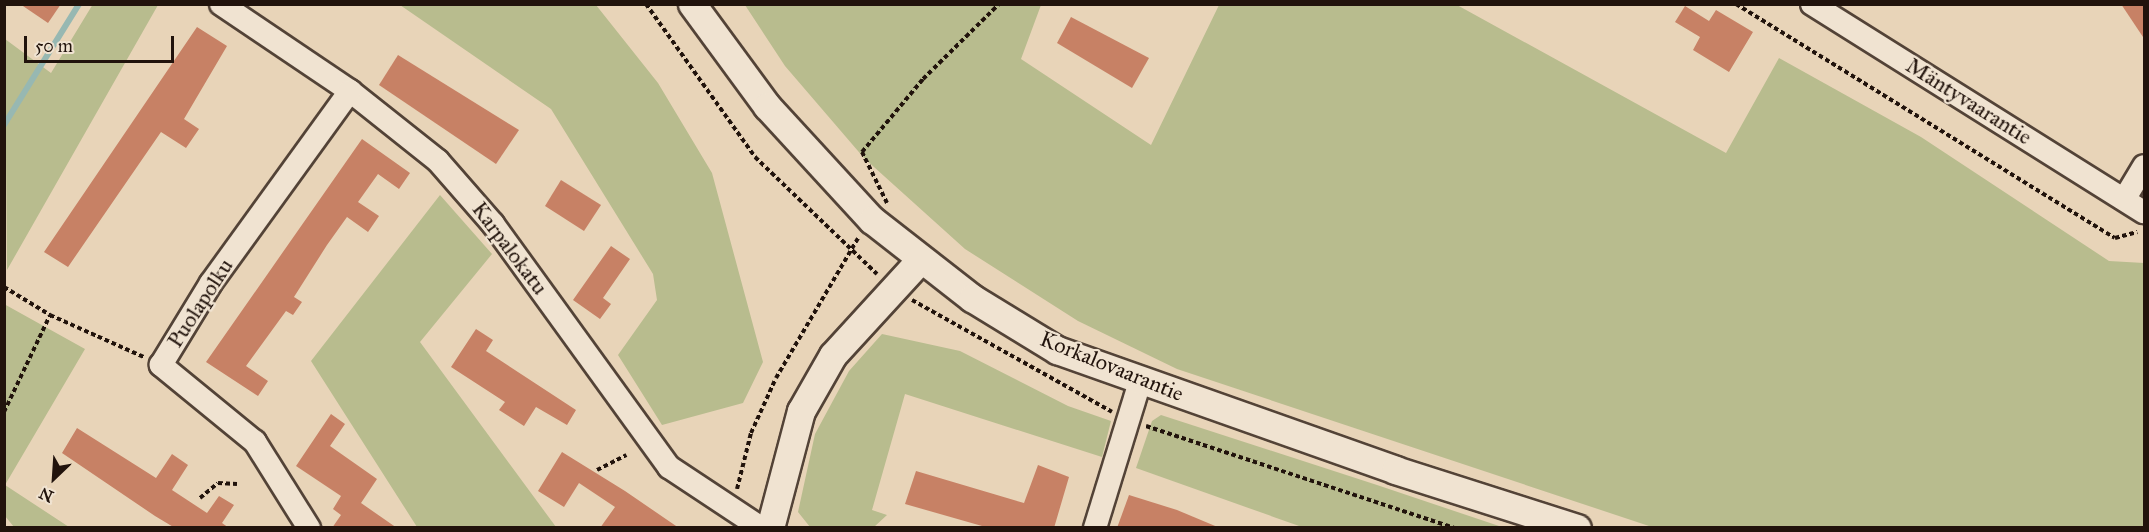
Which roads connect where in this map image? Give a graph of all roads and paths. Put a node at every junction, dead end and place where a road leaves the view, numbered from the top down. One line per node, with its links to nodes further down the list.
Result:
1 (221, 4): 6 (street, Karpalokatu)
2 (692, 4): 9 (street, Korkalovaarantie)
3 (999, 4): 9 (path)
4 (1736, 4): 11 (path)
5 (1812, 4): 8 (street, Mäntyvaarantie)
6 (350, 91): 15 (street, Puolapolku); 22 (street, Karpalokatu)
7 (2145, 166): 8 (street)
8 (2125, 198): 10 (street, Mäntyvaarantie)
9 (880, 212): 12 (street, Korkalovaarantie); 22 (path)
10 (2145, 212)
11 (2145, 225)
12 (920, 260): 16 (street, Korkalovaarantie); 25 (street)
13 (4, 286): 14 (path)
14 (50, 315): 15 (path); 17 (path)
15 (160, 366): 23 (street, Puolapolku)
16 (1140, 382): 26 (street); 27 (street, Korkalovaarantie)
17 (4, 412)
18 (626, 455): 19 (path)
19 (597, 470)
20 (237, 484): 21 (path)
21 (200, 498)
22 (733, 505): 24 (street, Karpalokatu)
23 (309, 528)
24 (761, 528)
25 (770, 528)
26 (1095, 528)
27 (1577, 528)

